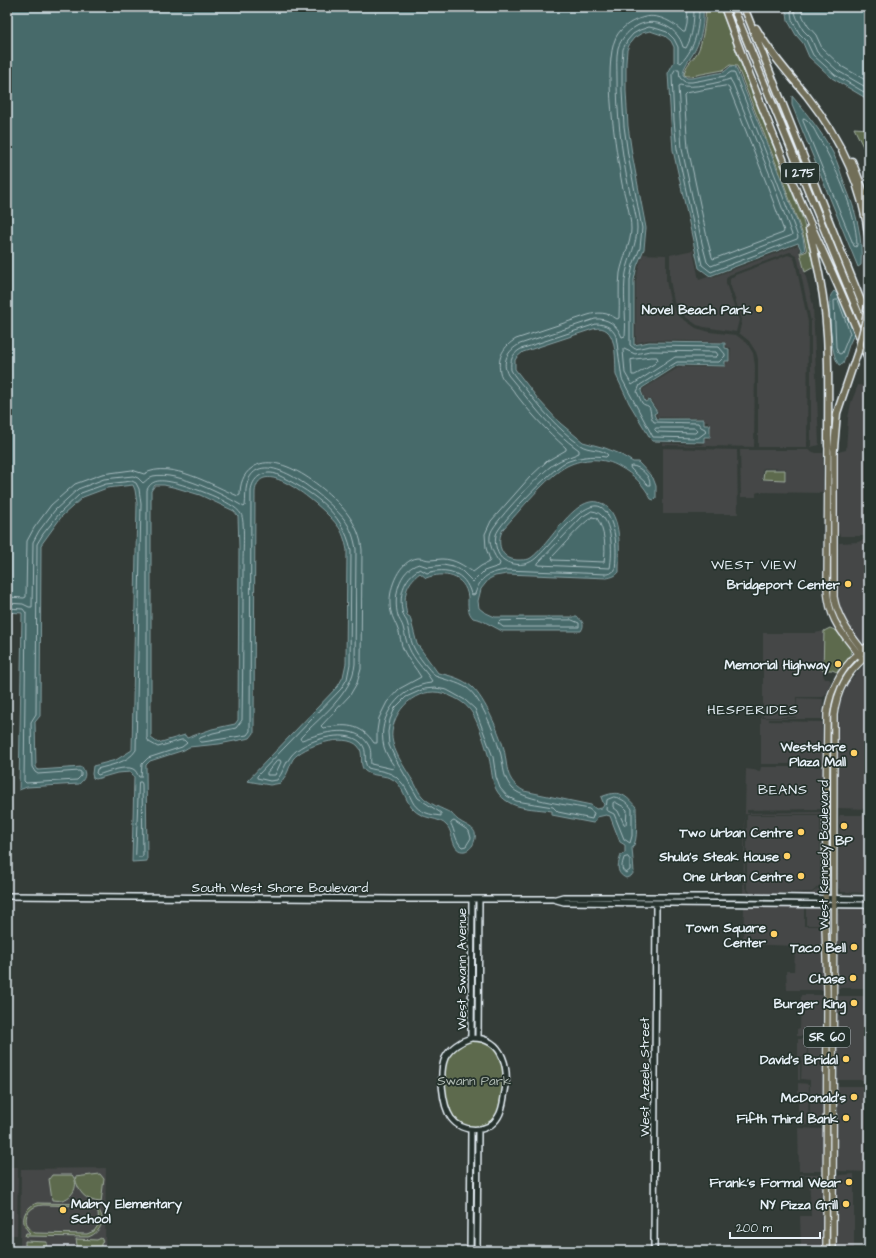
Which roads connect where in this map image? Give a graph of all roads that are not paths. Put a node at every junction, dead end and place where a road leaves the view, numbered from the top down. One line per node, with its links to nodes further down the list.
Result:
1 (724, 7): 5 (highway)
2 (733, 7): 10 (highway, I 275)
3 (745, 7): 4 (highway); 9 (highway, I 275)
4 (808, 97): 6 (highway); 7 (highway)
5 (804, 208): 11 (highway); 12 (highway)
6 (869, 208)
7 (869, 240)
8 (869, 300): 12 (highway, bridge)
9 (869, 321)
10 (869, 339)
11 (869, 361)
12 (831, 447): 14 (main road, West Kennedy Boulevard)
13 (869, 646): 14 (main road, SR 60)
14 (860, 652): 15 (main road, West Kennedy Boulevard); 16 (main road, West Kennedy Boulevard / SR 60)
15 (866, 657): 17 (main road, West Kennedy Boulevard / SR 60)
16 (840, 675): 17 (main road); 18 (main road, West Kennedy Boulevard / SR 60)
17 (838, 693): 19 (main road, West Kennedy Boulevard / SR 60)
18 (827, 720): 19 (main road); 20 (main road, West Kennedy Boulevard / SR 60)
19 (834, 730): 21 (main road, West Kennedy Boulevard / SR 60)
20 (827, 766): 21 (main road); 27 (main road, West Kennedy Boulevard / SR 60)
21 (834, 766): 28 (main road, West Kennedy Boulevard / SR 60)
22 (7, 896): 23 (street, South West Shore Boulevard)
23 (472, 899): 24 (street, South West Shore Boulevard); 31 (street, West Swann Avenue)
24 (479, 899): 25 (street, South West Shore Boulevard); 32 (street, West Swann Avenue)
25 (554, 899): 27 (street, South West Shore Boulevard); 29 (street, South West Shore Boulevard)
26 (869, 899): 28 (street)
27 (826, 901): 28 (street); 29 (street, South West Shore Boulevard); 33 (main road, West Kennedy Boulevard / SR 60)
28 (834, 901): 30 (street); 35 (main road, West Kennedy Boulevard / SR 60)
29 (656, 903): 41 (street, West Azeele Street)
30 (869, 905)
31 (471, 1038): 32 (street); 37 (street)
32 (478, 1038): 38 (street)
33 (827, 1055): 34 (main road, West Kennedy Boulevard / SR 60); 35 (main road)
34 (827, 1082): 36 (main road); 42 (main road, West Kennedy Boulevard / SR 60)
35 (834, 1082): 36 (main road, West Kennedy Boulevard / SR 60)
36 (834, 1105): 43 (main road, West Kennedy Boulevard / SR 60)
37 (470, 1130): 38 (street); 39 (street)
38 (478, 1130): 40 (street)
39 (470, 1251)
40 (477, 1251)
41 (654, 1251)
42 (826, 1251)
43 (833, 1251)

